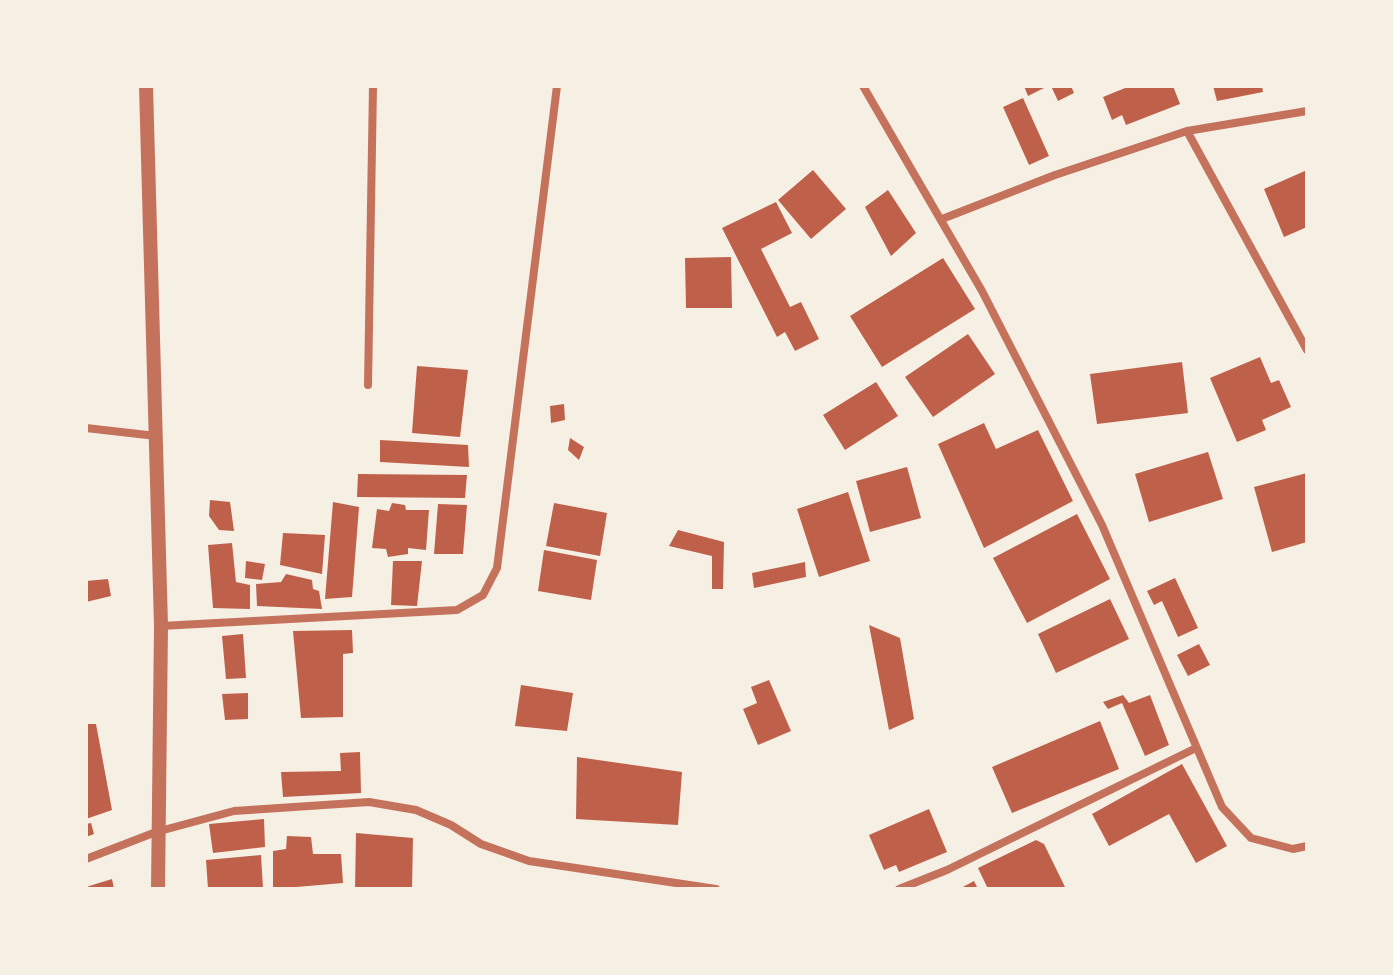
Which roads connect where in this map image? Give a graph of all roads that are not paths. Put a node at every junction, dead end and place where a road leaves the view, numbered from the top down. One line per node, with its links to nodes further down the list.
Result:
1 (146, 86): 11 (street)
2 (373, 86): 9 (street)
3 (557, 86): 12 (street)
4 (863, 86): 7 (street)
5 (1307, 111): 6 (street)
6 (1187, 131): 7 (street); 8 (street)
7 (942, 219): 13 (street)
8 (1307, 350)
9 (368, 385)
10 (86, 428): 11 (street)
11 (156, 436): 12 (street)
12 (161, 626): 14 (street)
13 (1194, 749): 15 (street); 19 (street)
14 (156, 832): 16 (street); 17 (street); 18 (street)
15 (1307, 846)
16 (86, 859)
17 (158, 889)
18 (716, 889)
19 (899, 889)

